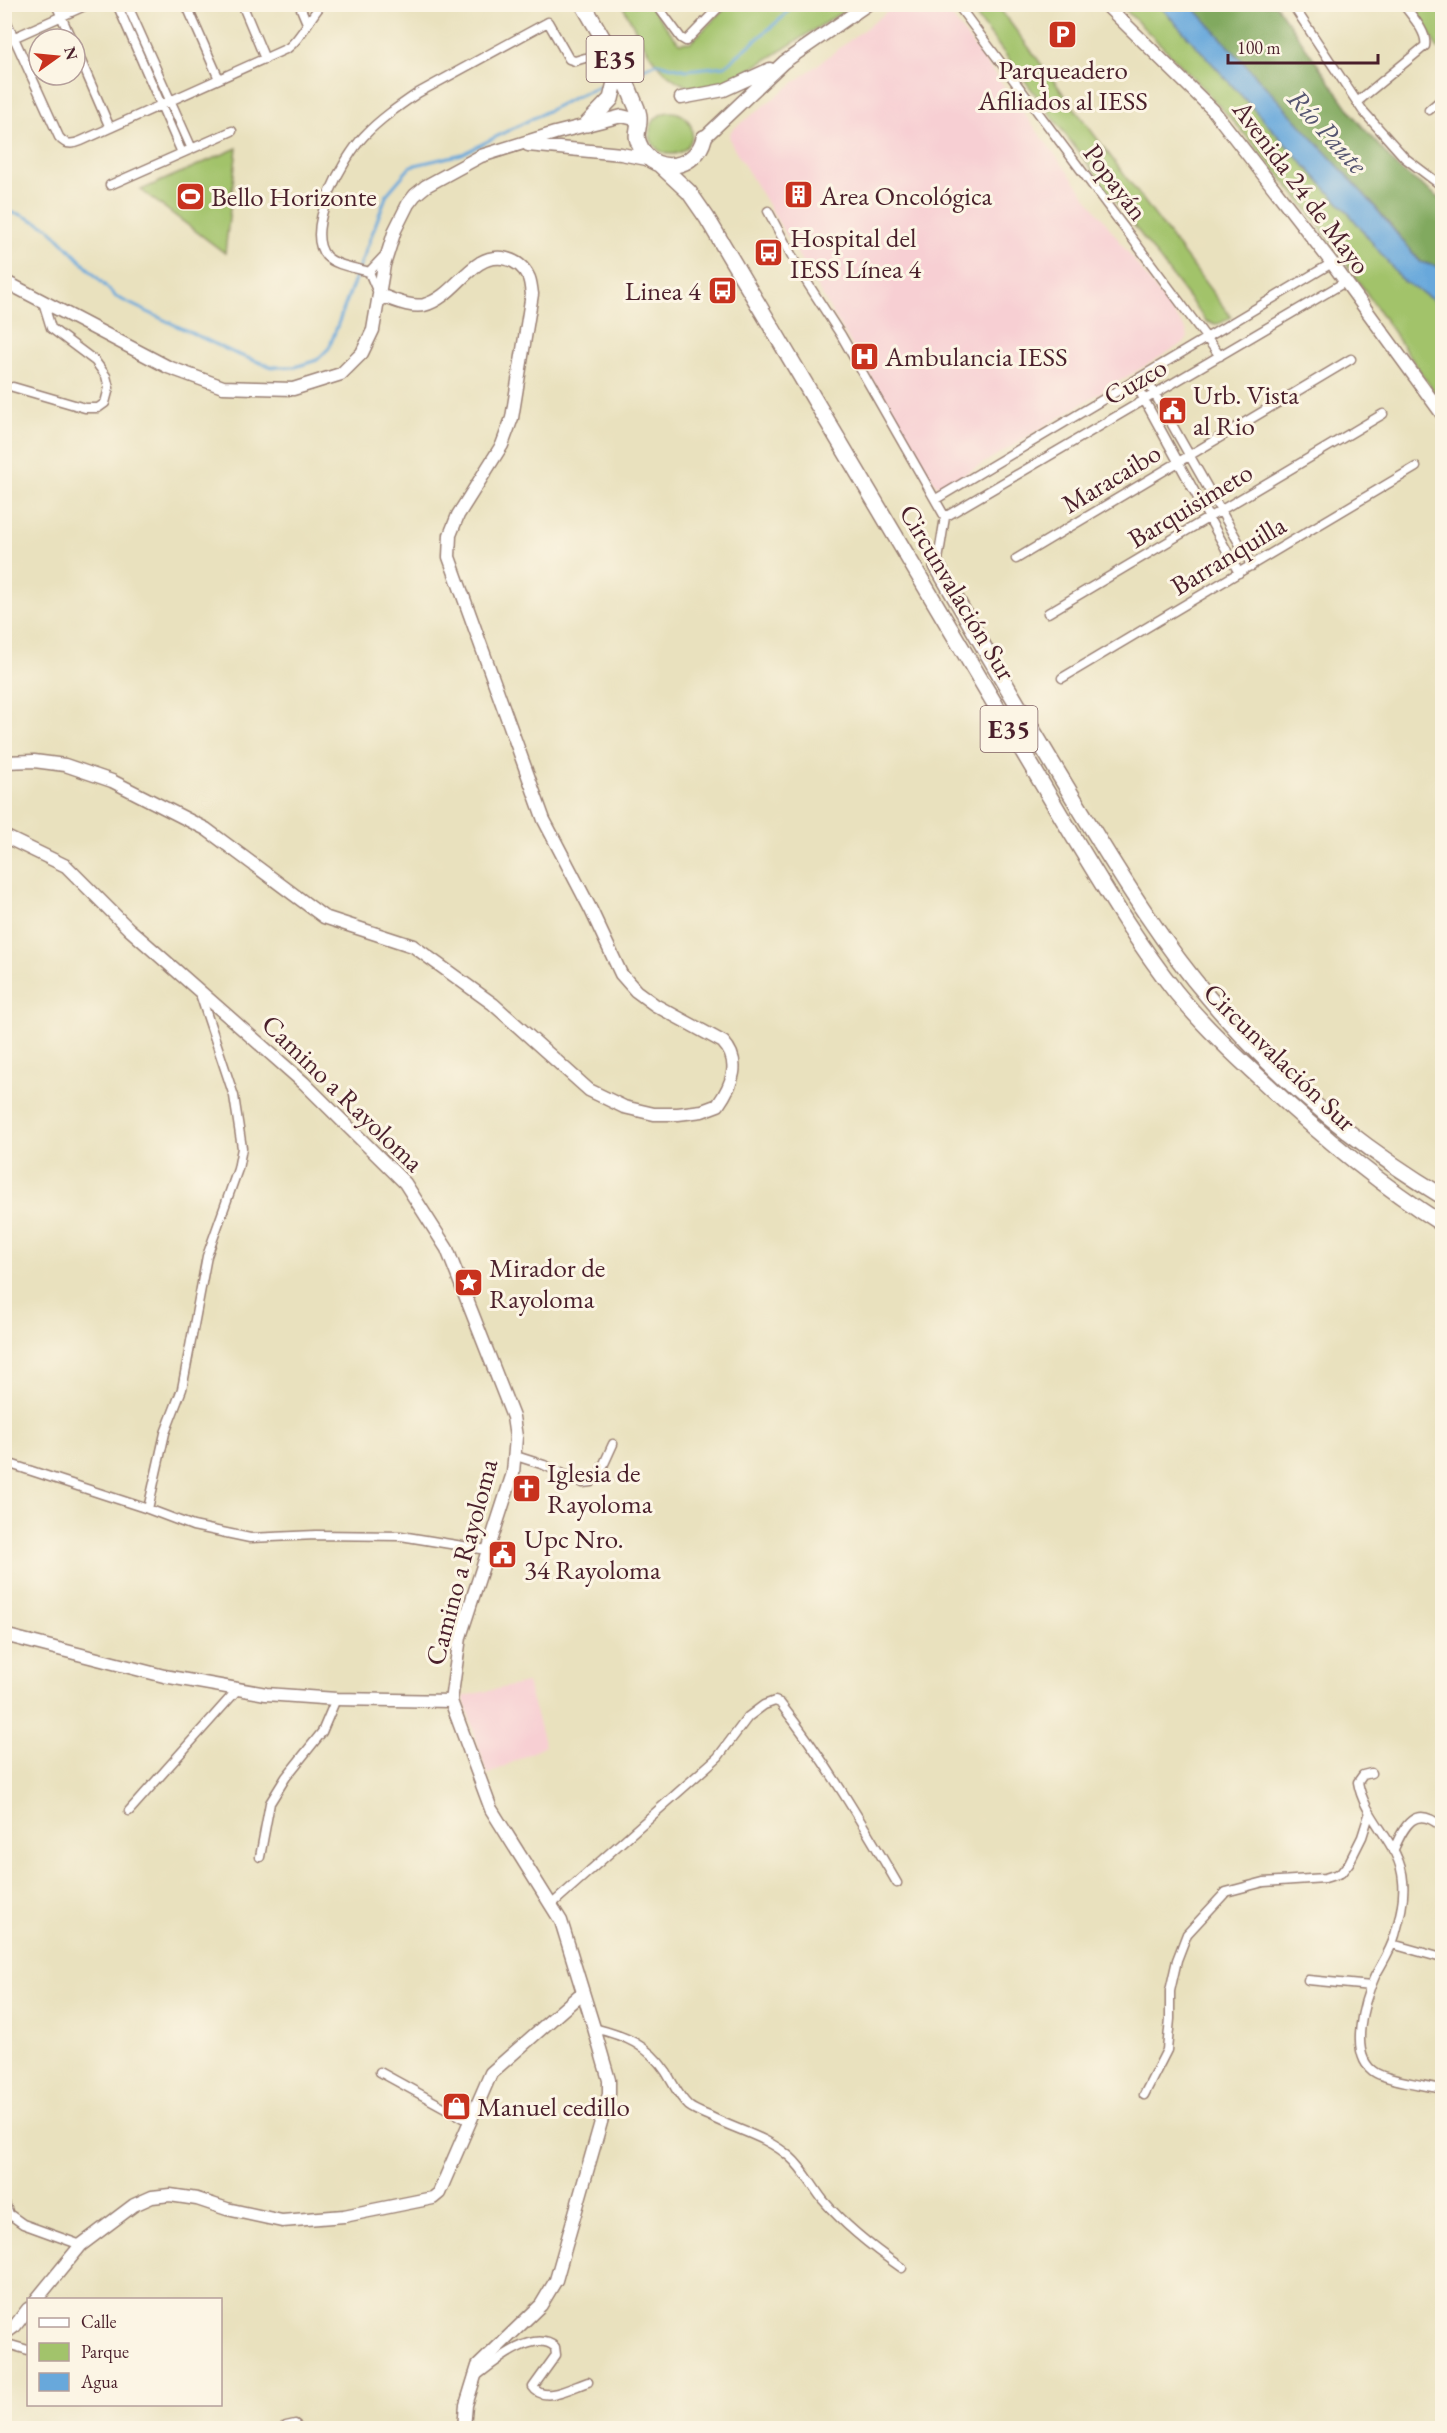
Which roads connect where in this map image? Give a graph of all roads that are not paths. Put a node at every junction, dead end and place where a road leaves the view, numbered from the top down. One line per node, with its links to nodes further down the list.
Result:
1 (56, 4): 18 (street)
2 (89, 4): 18 (street)
3 (117, 4): 33 (street)
4 (127, 4): 31 (street)
5 (186, 4): 28 (street)
6 (242, 4): 24 (street)
7 (299, 4): 19 (street)
8 (322, 4): 19 (street)
9 (583, 4): 26 (highway, E35)
10 (656, 4): 11 (street)
11 (722, 4)
12 (868, 4): 25 (street)
13 (957, 4): 54 (street, Popayán)
14 (1105, 4): 48 (street, Avenida 24 de Mayo)
15 (1292, 4): 32 (street)
16 (1403, 4): 32 (street)
17 (4, 16): 21 (street)
18 (62, 17): 20 (street); 21 (street)
19 (307, 23): 24 (street)
20 (66, 27)
21 (14, 38): 22 (street); 37 (street)
22 (4, 42)
23 (585, 58): 49 (street)
24 (265, 59): 28 (street)
25 (784, 63): 29 (street); 39 (street)
26 (619, 65): 35 (highway, E35); 36 (highway)
27 (87, 75): 37 (street)
28 (219, 79): 31 (street)
29 (681, 98)
30 (1443, 99): 34 (street)
31 (170, 101): 33 (street); 41 (street)
32 (1357, 102): 45 (street)
33 (161, 105): 37 (street); 42 (street)
34 (1429, 110)
35 (639, 118): 36 (street); 43 (highway, E35)
36 (587, 124): 40 (street)
37 (110, 128)
38 (232, 131): 41 (street)
39 (704, 138): 43 (highway)
40 (521, 145): 43 (street); 47 (street)
41 (192, 149): 42 (street)
42 (182, 153): 44 (street)
43 (656, 162): 81 (highway, Circunvalación Sur / E35)
44 (110, 185)
45 (1443, 186)
46 (768, 212): 67 (street)
47 (388, 252): 49 (street); 52 (street)
48 (1332, 263): 51 (street, Avenida 24 de Mayo); 54 (street, Cuzco)
49 (368, 272): 52 (street)
50 (4, 281): 53 (street)
51 (1345, 282): 55 (street, Cuzco); 63 (street, Avenida 24 de Mayo)
52 (379, 295): 53 (street); 77 (street)
53 (43, 302): 59 (street)
54 (1207, 338): 55 (street, Popayán); 57 (street, Cuzco)
55 (1220, 356): 60 (street, Cuzco)
56 (1351, 359): 64 (street, Maracaibo)
57 (1144, 375): 58 (street, Cuzco); 60 (street)
58 (1134, 381): 61 (street); 67 (street, Cuzco)
59 (13, 387)
60 (1155, 394): 61 (street, Cuzco); 64 (street)
61 (1144, 400): 65 (street); 69 (street, Cuzco)
62 (1383, 414): 68 (street, Barquisimeto)
63 (1443, 414)
64 (1189, 455): 65 (street, Maracaibo); 68 (street)
65 (1178, 462): 70 (street); 71 (street, Maracaibo)
66 (1416, 467): 73 (street, Barranquilla)
67 (936, 499): 69 (street)
68 (1221, 511): 70 (street, Barquisimeto); 73 (street)
69 (945, 517): 72 (street)
70 (1209, 518): 74 (street); 75 (street, Barquisimeto)
71 (1016, 559)
72 (937, 566): 80 (highway, Circunvalación Sur / E35)
73 (1252, 566): 74 (street, Barranquilla)
74 (1239, 573): 76 (street, Barranquilla)
75 (1048, 613)
76 (1062, 678)
77 (4, 762)
78 (4, 836): 79 (street, Camino a Rayoloma)
79 (198, 991): 83 (street, Camino a Rayoloma); 85 (street)
80 (1443, 1196)
81 (1443, 1224)
82 (613, 1444): 83 (street)
83 (516, 1456): 86 (street, Camino a Rayoloma)
84 (4, 1462): 85 (street)
85 (148, 1509): 86 (street)
86 (487, 1550): 90 (street, Camino a Rayoloma)
87 (4, 1635): 88 (street)
88 (238, 1689): 89 (street); 92 (street)
89 (336, 1699): 90 (street); 96 (street)
90 (451, 1701): 98 (street, Camino a Rayoloma)
91 (1371, 1773): 93 (street)
92 (129, 1811)
93 (1369, 1815): 95 (street); 107 (street)
94 (1443, 1827): 95 (street)
95 (1393, 1851): 99 (street)
96 (260, 1857)
97 (897, 1883): 98 (street)
98 (551, 1905): 103 (street, Camino a Rayoloma)
99 (1392, 1944): 100 (street); 102 (street)
100 (1443, 1958)
101 (1308, 1980): 102 (street)
102 (1371, 1986): 106 (street)
103 (583, 1992): 104 (street, Camino a Rayoloma); 108 (street)
104 (594, 2028): 111 (street); 117 (street, Camino a Rayoloma)
105 (380, 2072): 108 (street)
106 (1443, 2089)
107 (1144, 2095)
108 (469, 2121): 110 (street)
109 (4, 2202): 110 (street)
110 (81, 2245): 112 (street)
111 (902, 2268)
112 (38, 2298)
113 (27, 2310): 114 (street)
114 (4, 2334)
115 (4, 2343): 116 (street)
116 (27, 2350)
117 (473, 2379): 118 (street); 121 (street)
118 (588, 2382)
119 (284, 2428): 120 (street)
120 (300, 2428)
121 (464, 2428)

